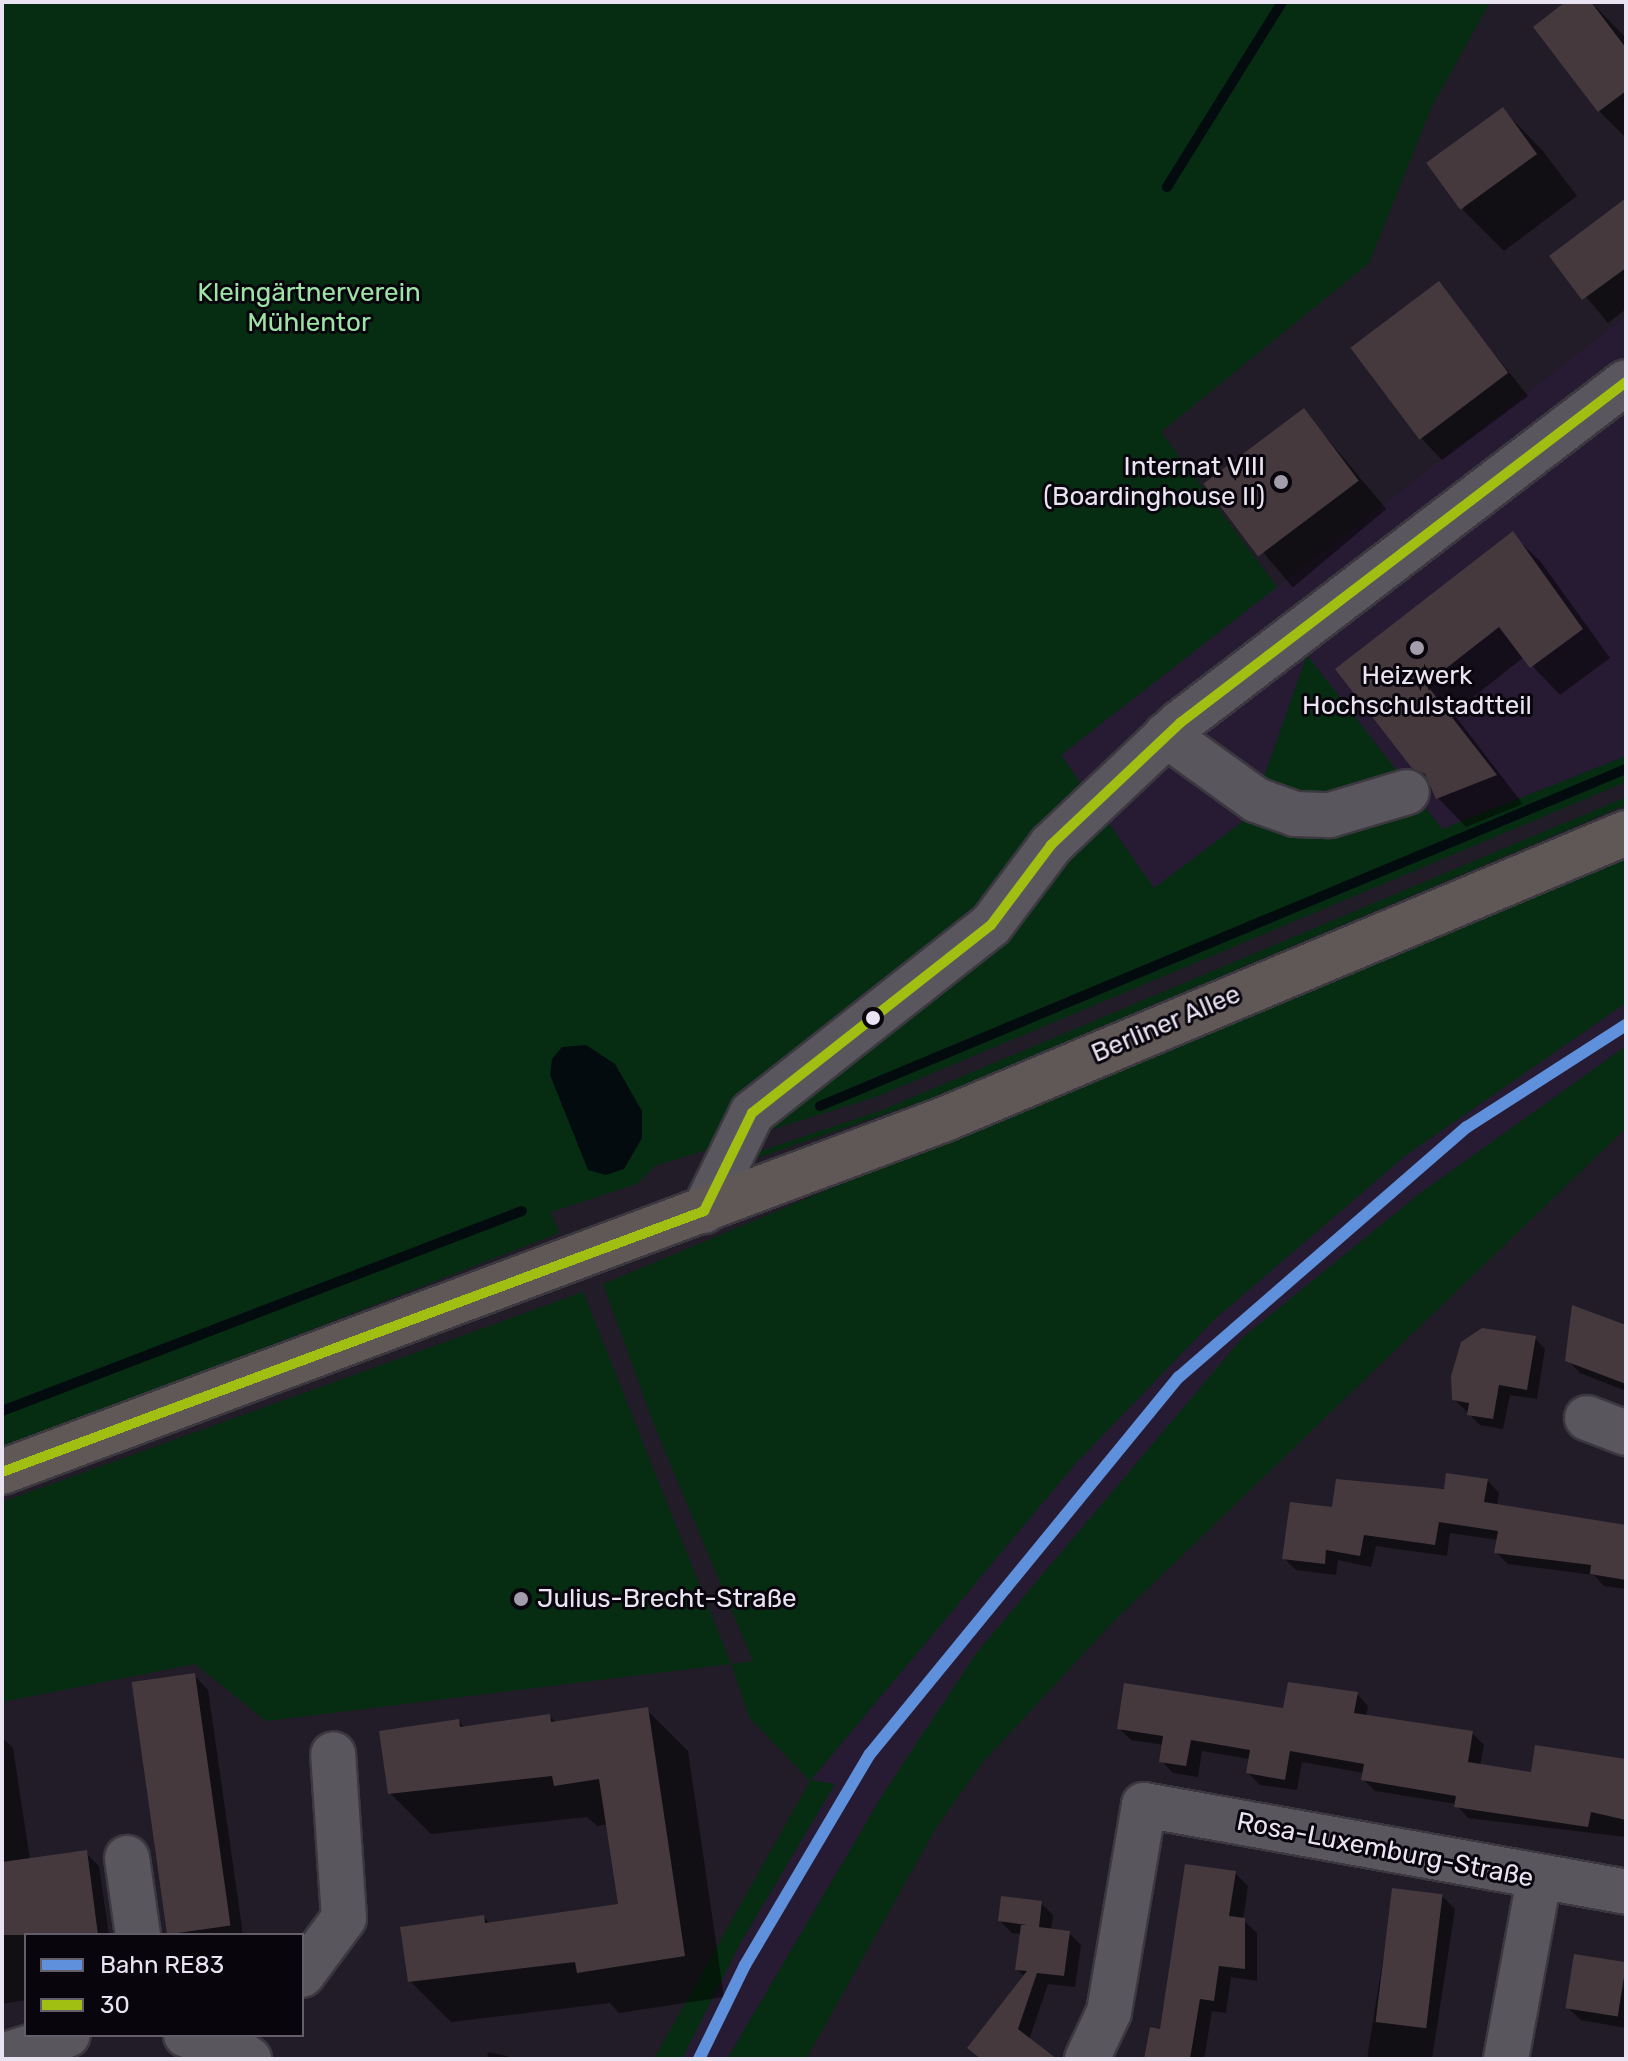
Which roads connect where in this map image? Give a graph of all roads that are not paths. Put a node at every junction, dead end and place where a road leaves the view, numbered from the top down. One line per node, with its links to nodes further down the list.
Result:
1 (1626, 382): 2 (street)
2 (1166, 735): 3 (street); 5 (street)
3 (1407, 792)
4 (1626, 833): 5 (main road, Berliner Allee)
5 (704, 1211): 6 (main road, Berliner Allee)
6 (2, 1472)
7 (333, 1754): 12 (street)
8 (127, 1858): 11 (street)
9 (1539, 1879): 10 (street, Rosa-Luxemburg-Straße); 17 (street, Rosa-Luxemburg-Straße); 18 (street)
10 (1626, 1892)
11 (138, 1933)
12 (304, 1972)
13 (62, 2037): 16 (street)
14 (196, 2037): 15 (street)
15 (244, 2047)
16 (2, 2056)
17 (1087, 2059)
18 (1506, 2059)

